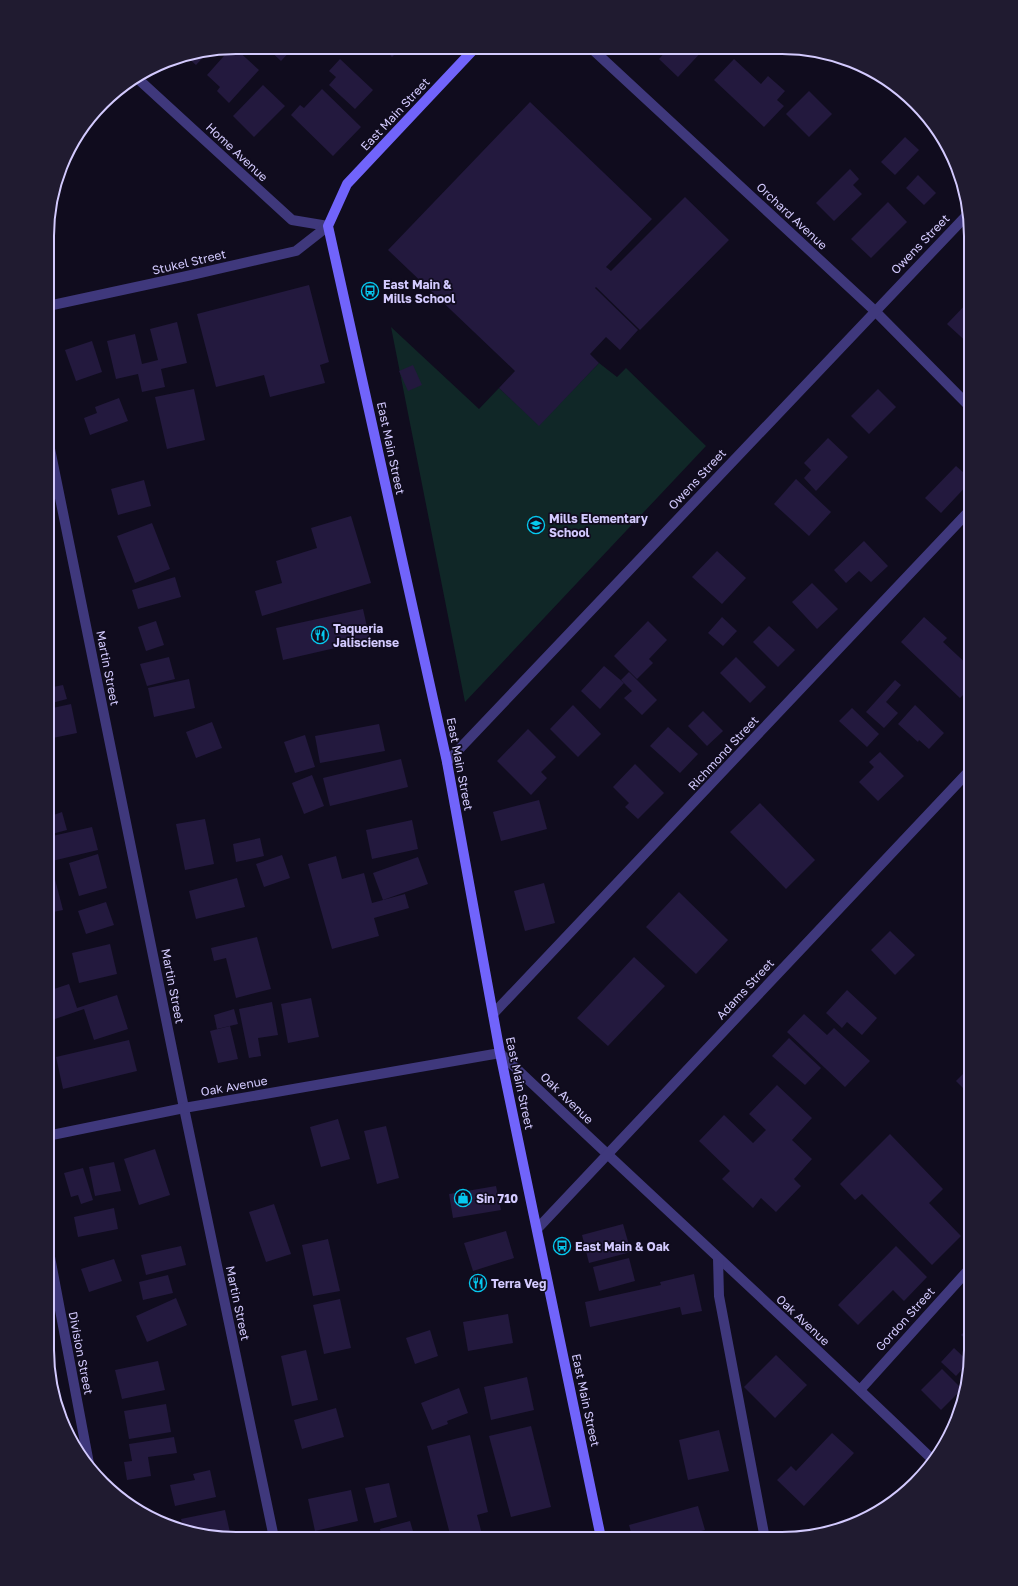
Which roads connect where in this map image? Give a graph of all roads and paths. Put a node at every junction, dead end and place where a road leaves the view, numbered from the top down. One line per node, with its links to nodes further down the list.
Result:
1 (469, 54): 5 (street, East Main Street)
2 (597, 54): 7 (street, Orchard Avenue)
3 (140, 81): 5 (street, Home Avenue)
4 (963, 219): 7 (street, Owens Street)
5 (328, 226): 6 (street, Stukel Street); 11 (street, East Main Street)
6 (54, 305)
7 (875, 311): 8 (street, Orchard Avenue); 11 (street, Owens Street)
8 (964, 401)
9 (54, 469): 15 (street, Martin Street)
10 (964, 516): 13 (street, Richmond Street)
11 (447, 762): 13 (street, East Main Street)
12 (964, 776): 17 (street, Adams Street)
13 (493, 1014): 14 (street, East Main Street)
14 (500, 1053): 15 (street, Oak Avenue); 17 (street, Oak Avenue); 18 (street, East Main Street)
15 (184, 1108): 16 (street, Oak Avenue); 25 (street, Martin Street)
16 (54, 1135)
17 (607, 1154): 18 (street, Adams Street); 19 (street, Oak Avenue)
18 (538, 1228): 26 (street, East Main Street)
19 (718, 1258): 22 (street, Oak Avenue); 27 (street)
20 (964, 1275): 22 (street, Gordon Street)
21 (54, 1279): 23 (street, Division Street)
22 (860, 1390): 24 (street, Oak Avenue)
23 (87, 1454)
24 (929, 1456)
25 (273, 1532)
26 (601, 1532)
27 (764, 1532)

